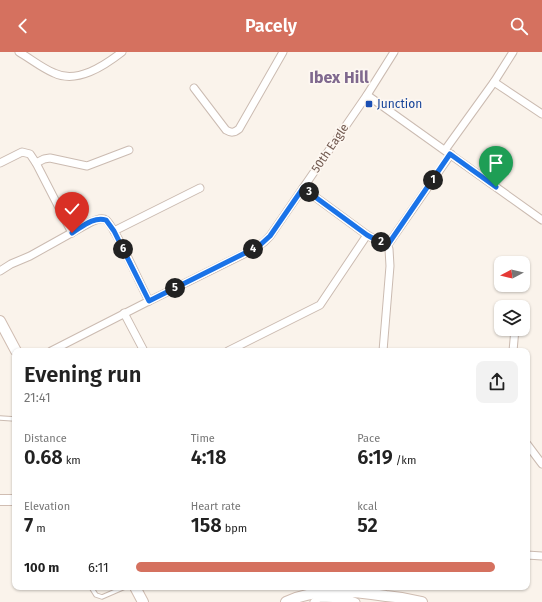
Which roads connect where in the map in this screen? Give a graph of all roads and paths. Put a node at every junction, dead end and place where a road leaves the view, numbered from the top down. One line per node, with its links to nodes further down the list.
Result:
1 (20, 52): 2 (street)
2 (122, 52)
3 (283, 52): 7 (street)
4 (394, 52): 8 (street, 50th Eagle)
5 (513, 52): 6 (street)
6 (494, 82): 9 (street); 11 (street)
7 (194, 88)
8 (367, 94): 11 (street); 15 (street, 50th Eagle)
9 (542, 114)
10 (129, 150): 13 (street)
11 (448, 152): 16 (street); 20 (street)
12 (0, 163): 13 (street)
13 (36, 163): 18 (street)
14 (200, 188): 17 (street)
15 (303, 188): 19 (street); 22 (street, 50th Eagle)
16 (542, 220)
17 (114, 231): 18 (street); 22 (street)
18 (72, 233): 21 (street)
19 (367, 235): 20 (street); 29 (street)
20 (387, 246): 30 (street)
21 (0, 272)
22 (149, 301): 23 (street, 50th Eagle)
23 (124, 314): 27 (street, 50th Eagle); 28 (street)
24 (0, 320): 26 (main road)
25 (514, 336): 31 (street)
26 (14, 348)
27 (58, 348)
28 (142, 348)
29 (234, 348)
30 (383, 348)
31 (513, 348)
32 (0, 418): 33 (lane)
33 (12, 419)
34 (530, 448): 35 (street)
35 (542, 464)
36 (0, 500): 37 (main road)
37 (12, 500)
38 (530, 555): 39 (street)
39 (542, 556)
40 (93, 590): 41 (lane)
41 (118, 590)
42 (137, 590): 44 (main road)
43 (351, 590): 45 (main road); 48 (main road)
44 (143, 602)
45 (286, 602)
46 (314, 602): 47 (street)
47 (356, 602)
48 (422, 602)

